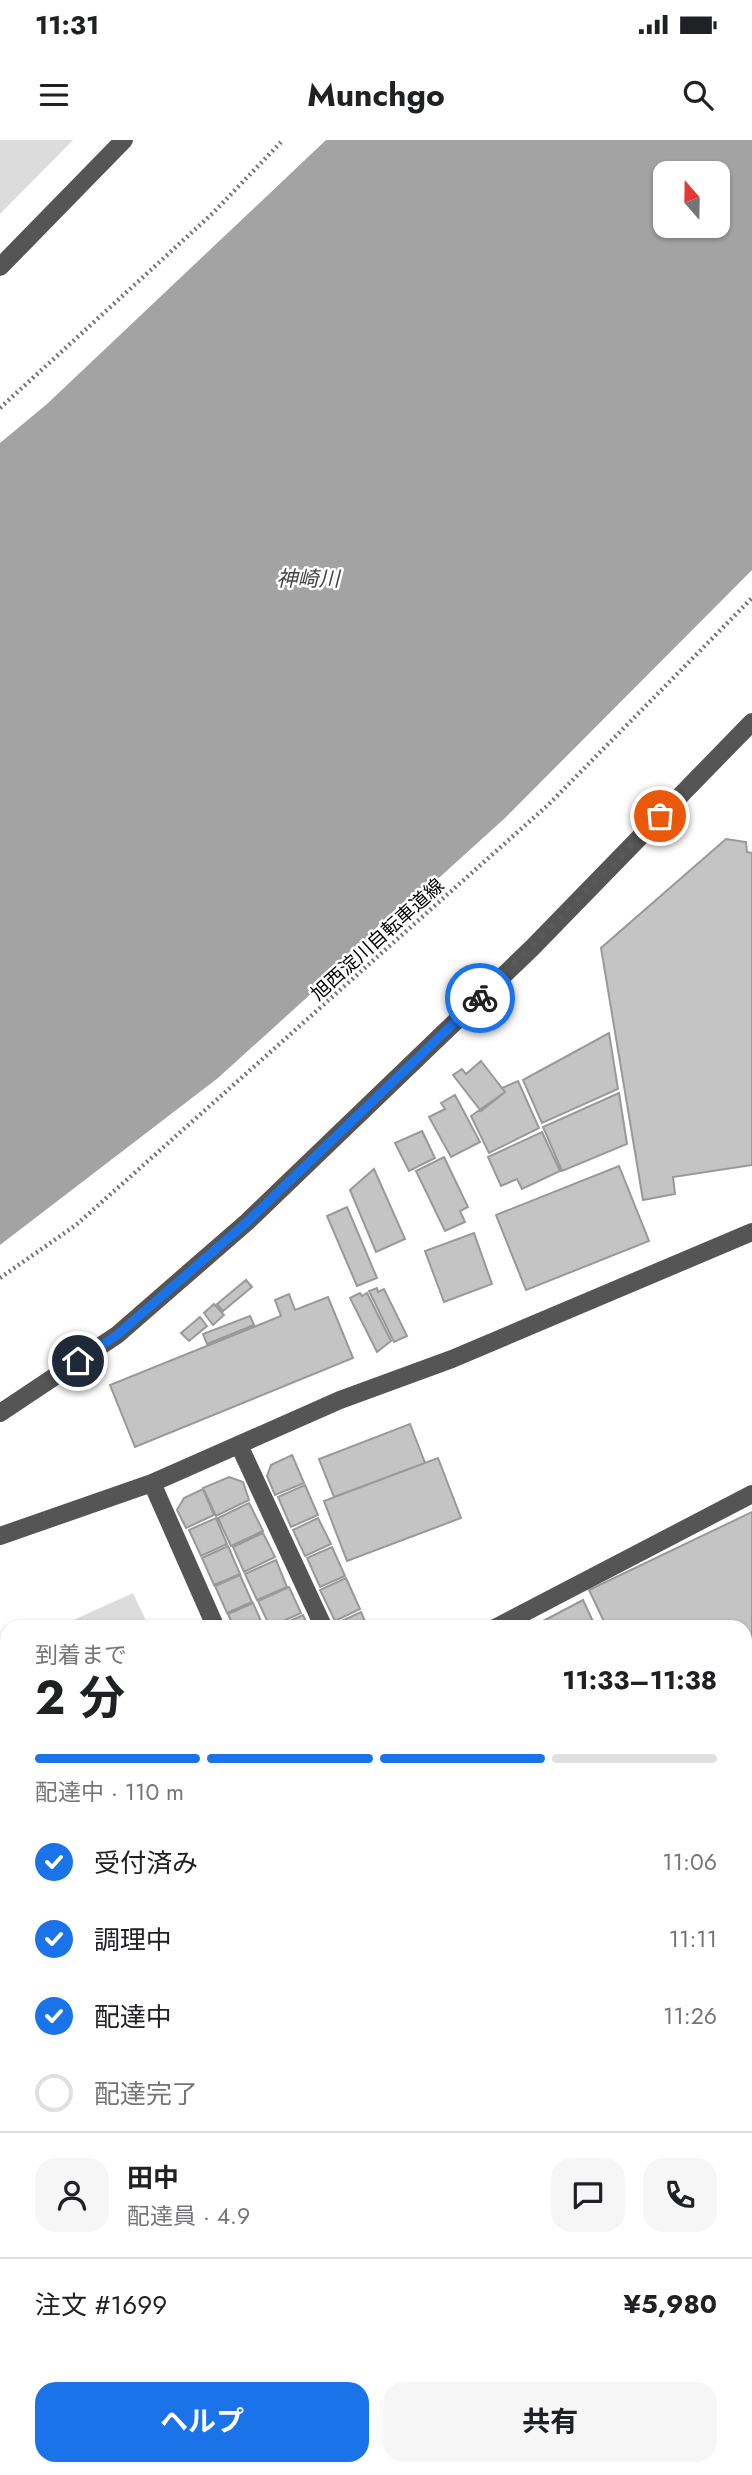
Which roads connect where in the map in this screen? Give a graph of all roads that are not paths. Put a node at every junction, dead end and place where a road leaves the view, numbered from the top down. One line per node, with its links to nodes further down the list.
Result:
1 (124, 140): 2 (street)
2 (0, 267)
3 (752, 722): 5 (street)
4 (752, 1233): 6 (street)
5 (0, 1413)
6 (239, 1445): 7 (street); 11 (street)
7 (152, 1483): 9 (street); 10 (street)
8 (752, 1494): 12 (street)
9 (0, 1536)
10 (212, 1620)
11 (320, 1620)
12 (510, 1620)

